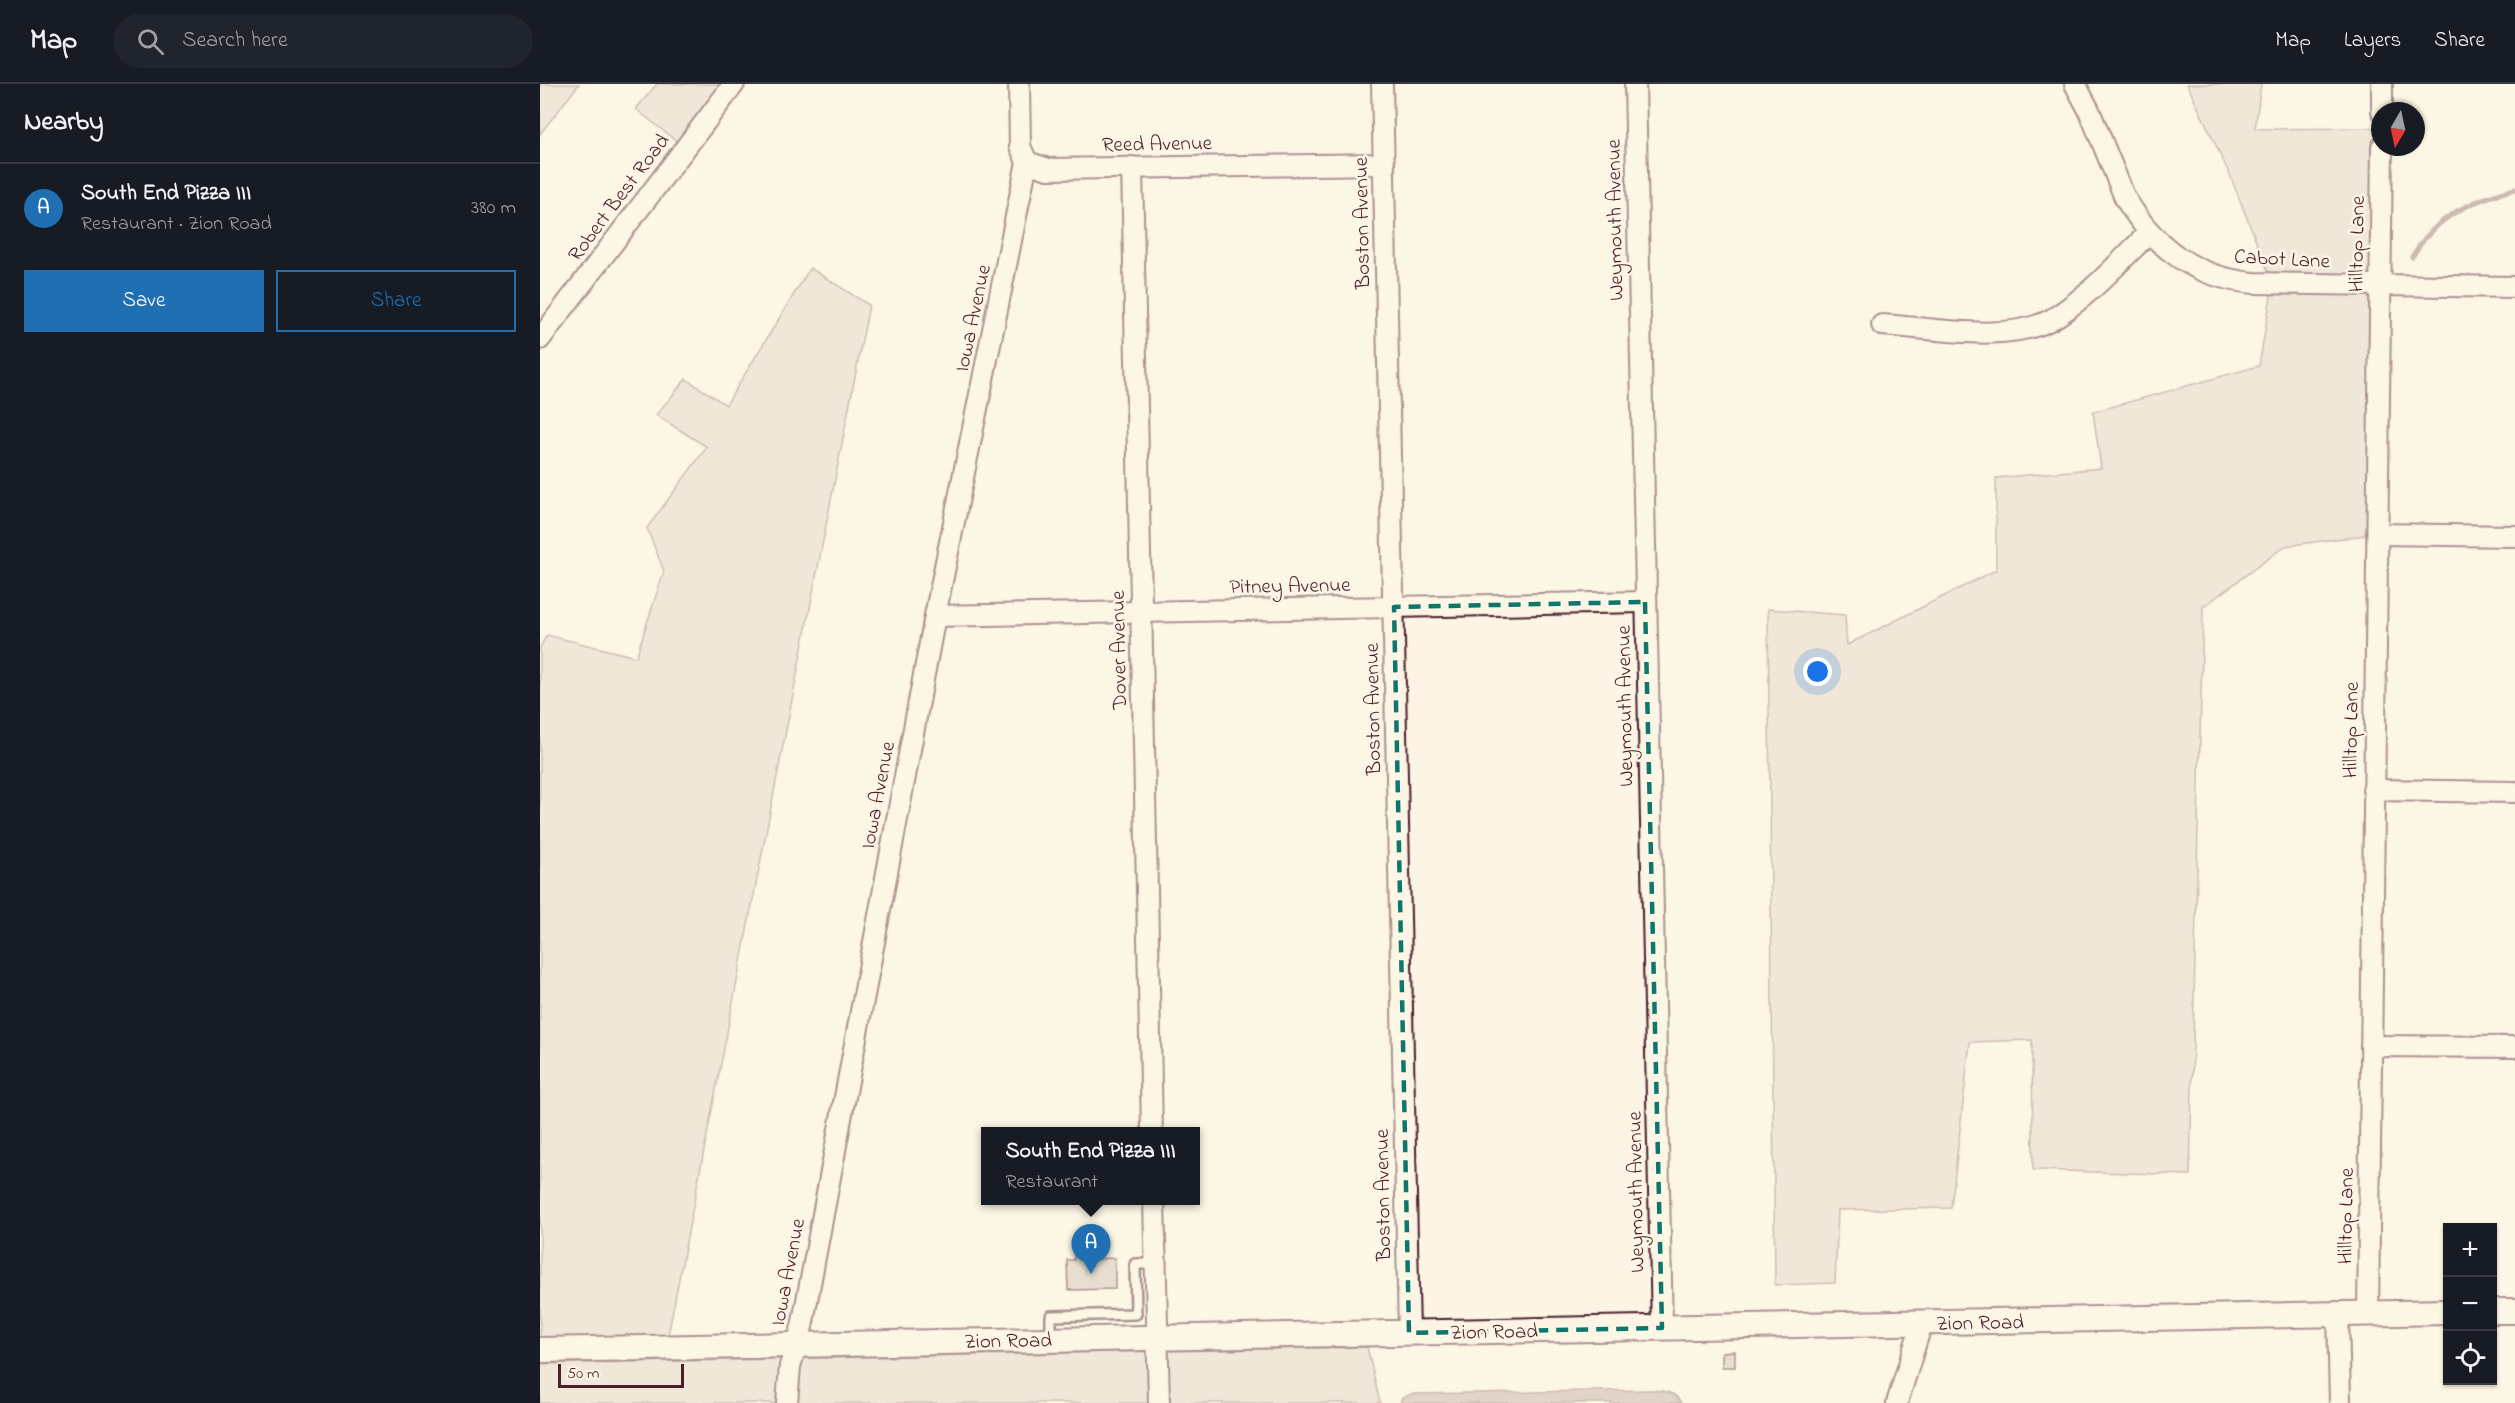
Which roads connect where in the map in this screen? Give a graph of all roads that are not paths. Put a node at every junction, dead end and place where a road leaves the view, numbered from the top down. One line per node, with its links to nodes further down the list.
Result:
1 (734, 84): 16 (street, Robert Best Road)
2 (1019, 84): 9 (street)
3 (1382, 84): 10 (street, Boston Avenue)
4 (1635, 84): 19 (street, Weymouth Avenue)
5 (2074, 84): 12 (street, Cabot Lane)
6 (2382, 84): 7 (street)
7 (2382, 102)
8 (2382, 156): 13 (street, Hilltop Lane)
9 (1027, 162): 11 (street, Reed Avenue); 22 (street, Iowa Avenue)
10 (1384, 164): 11 (street, Reed Avenue); 20 (street, Boston Avenue)
11 (1131, 167): 21 (street, Dover Avenue)
12 (2149, 233): 13 (street, Cabot Lane); 15 (street)
13 (2379, 286): 14 (street, Cabot Lane); 17 (street, Hilltop Lane)
14 (2515, 287)
15 (1881, 325)
16 (540, 339)
17 (2378, 534): 18 (street); 23 (street, Hilltop Lane)
18 (2515, 536)
19 (1646, 602): 20 (street, Pitney Avenue); 37 (street, Weymouth Avenue)
20 (1394, 607): 21 (street, Pitney Avenue); 38 (street, Boston Avenue)
21 (1141, 612): 22 (street, Pitney Avenue); 27 (street, Dover Avenue)
22 (935, 616): 40 (street, Iowa Avenue)
23 (2373, 790): 24 (street); 25 (street, Hilltop Lane)
24 (2515, 792)
25 (2371, 1046): 26 (street); 34 (street, Hilltop Lane)
26 (2515, 1047)
27 (1152, 1127)
28 (1154, 1205): 29 (street)
29 (1155, 1264): 36 (lane); 39 (street)
30 (2497, 1311): 31 (street)
31 (2515, 1311)
32 (2443, 1312): 34 (street, Zion Road)
33 (2338, 1314): 34 (street, Zion Road); 35 (street, Zion Road); 45 (street)
34 (2368, 1314)
35 (1922, 1323): 37 (street, Zion Road); 44 (street)
36 (1128, 1326): 39 (street, Zion Road); 40 (street, Zion Road)
37 (1662, 1328): 38 (street, Zion Road)
38 (1409, 1333): 39 (street, Zion Road)
39 (1158, 1338): 43 (street)
40 (796, 1344): 41 (street, Zion Road); 42 (street, Iowa Avenue)
41 (540, 1350)
42 (787, 1403)
43 (1159, 1403)
44 (1897, 1403)
45 (2340, 1403)

